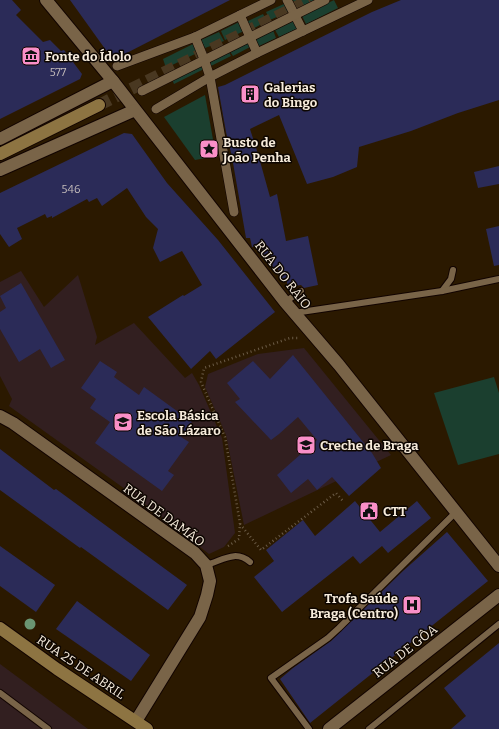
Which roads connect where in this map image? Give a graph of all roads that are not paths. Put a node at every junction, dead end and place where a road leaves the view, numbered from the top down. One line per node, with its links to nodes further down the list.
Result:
1 (46, 0): 16 (street, RUA DO RAIO)
2 (270, 0): 7 (street)
3 (287, 0): 8 (street)
4 (325, 0): 8 (street)
5 (368, 0): 6 (street)
6 (352, 3): 9 (street)
7 (240, 15): 10 (street); 11 (street)
8 (294, 15): 9 (street); 11 (street)
9 (303, 31): 12 (street)
10 (195, 36): 13 (street); 14 (street)
11 (249, 37): 12 (street); 13 (street)
12 (257, 53): 15 (street)
13 (204, 59): 15 (street); 17 (street)
14 (117, 66)
15 (210, 77): 19 (street); 24 (street)
16 (113, 81): 20 (street, RUA DO RAIO); 21 (street)
17 (142, 90)
18 (99, 105): 22 (main road)
19 (156, 109)
20 (135, 110): 23 (street); 29 (street, RUA DO RAIO)
21 (0, 138)
22 (0, 154)
23 (0, 170)
24 (234, 212)
25 (453, 270): 28 (lane)
26 (499, 279): 28 (lane)
27 (301, 291): 29 (lane)
28 (442, 291): 30 (lane)
29 (285, 302): 30 (street, RUA DO RAIO)
30 (294, 313): 32 (street, RUA DO RAIO)
31 (0, 416): 34 (street, RUA DE DAMÃO)
32 (456, 512): 35 (street, RUA DO RAIO); 43 (lane)
33 (250, 562): 34 (lane)
34 (206, 565): 40 (street, RUA DE DAMÃO)
35 (499, 566)
36 (499, 595): 44 (street, RUA DE GÔA)
37 (499, 624): 45 (lane)
38 (0, 628): 40 (main road, RUA 25 DE ABRIL)
39 (0, 693): 41 (lane)
40 (136, 721): 42 (main road, RUA 25 DE ABRIL)
41 (48, 729)
42 (147, 729)
43 (309, 729)
44 (329, 729)
45 (369, 729)

